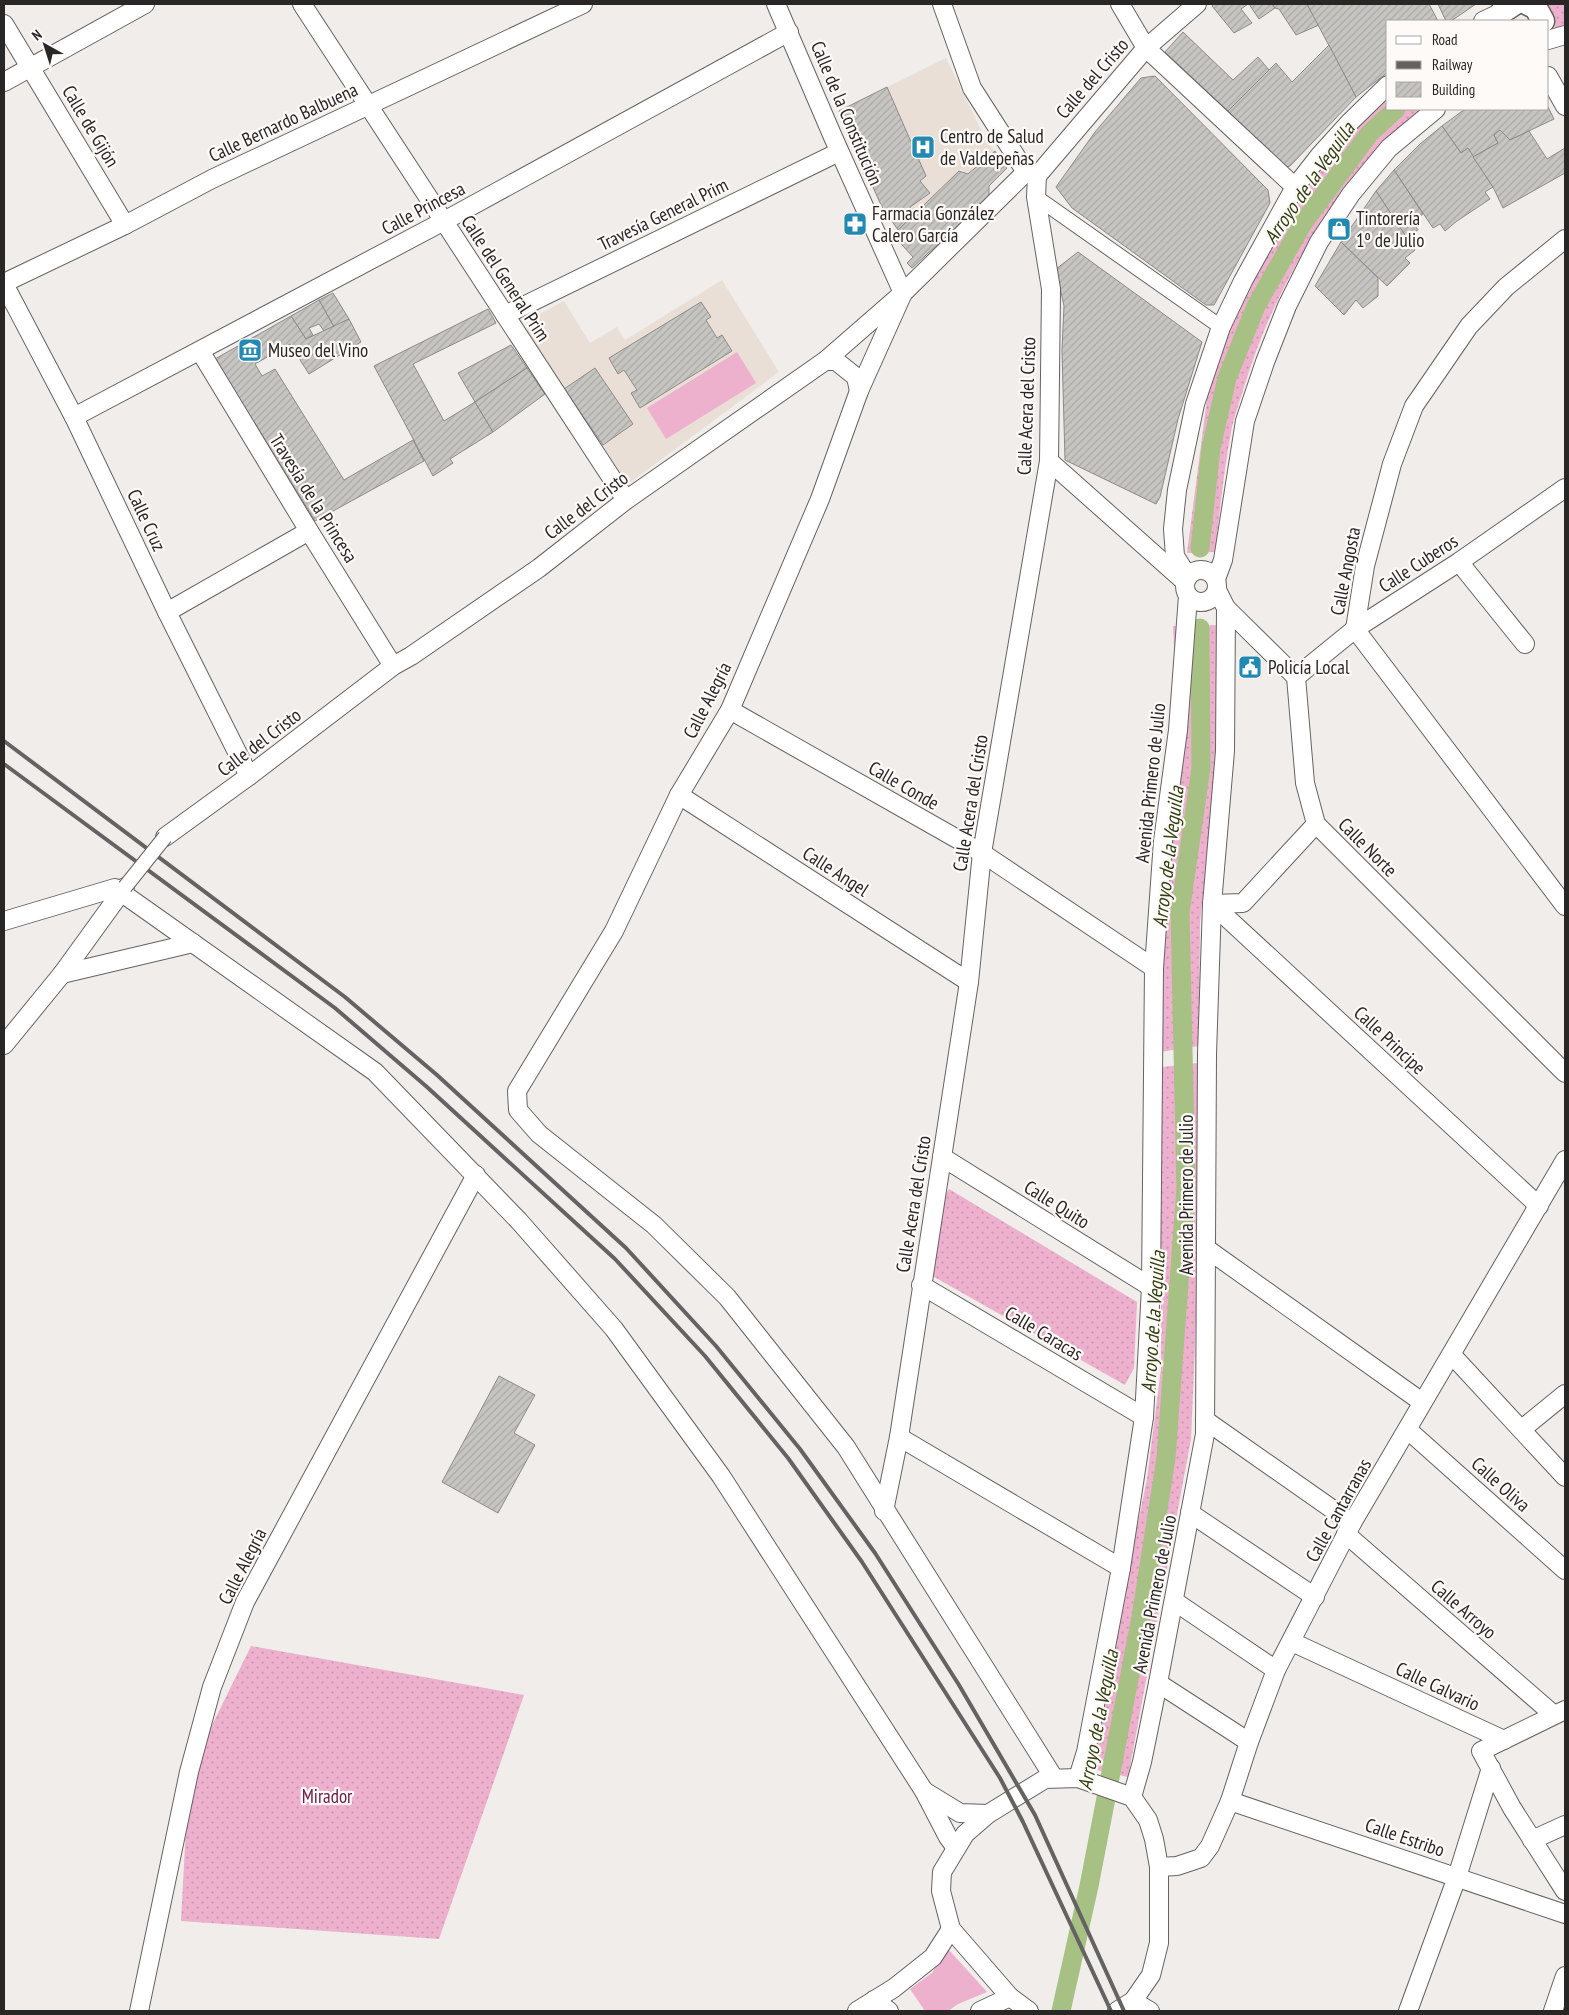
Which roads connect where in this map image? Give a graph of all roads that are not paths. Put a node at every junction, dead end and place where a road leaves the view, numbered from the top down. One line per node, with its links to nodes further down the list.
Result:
1 (146, 4): 15 (street)
2 (302, 4): 19 (street, Calle del General Prim)
3 (583, 4): 19 (street, Calle Bernardo Balbuena)
4 (776, 4): 11 (street, Calle de la Constitución)
5 (942, 4): 23 (street)
6 (1120, 4): 14 (street)
7 (1197, 4): 14 (street, Calle del Cristo)
8 (1506, 10): 9 (street)
9 (1542, 20)
10 (4, 24): 15 (street, Calle de Gijón)
11 (789, 32): 22 (street, Calle de la Constitución); 26 (street, Calle Princesa)
12 (1565, 35): 13 (street)
13 (1549, 40)
14 (1146, 48): 23 (street, Calle del Cristo); 24 (street)
15 (30, 67): 17 (street); 27 (street, Calle de Gijón)
16 (1549, 78): 20 (street)
17 (4, 82)
18 (1386, 87): 24 (street)
19 (370, 105): 26 (street, Calle del General Prim); 27 (street, Calle Bernardo Balbuena)
20 (1565, 106)
21 (1435, 110): 42 (street)
22 (840, 152): 30 (street, Calle de la Constitución); 31 (street, Travesía General Prim)
23 (1031, 174): 25 (street, Calle Acera del Cristo); 30 (street, Calle del Cristo)
24 (1295, 187): 32 (street)
25 (1036, 197): 32 (street); 37 (street, Calle Acera del Cristo)
26 (444, 221): 31 (street, Calle del General Prim); 33 (street, Calle Princesa)
27 (125, 225): 29 (street, Calle Bernardo Balbuena)
28 (1565, 239): 46 (street, Calle Angosta)
29 (4, 284): 36 (street, Calle Cruz)
30 (903, 293): 34 (street, Calle del Cristo); 35 (street, Calle Alegría)
31 (505, 316): 39 (street, Calle del General Prim)
32 (1221, 327): 43 (street)
33 (200, 351): 36 (street, Calle Princesa); 40 (street, Travesía de la Princesa)
34 (825, 361): 35 (street); 39 (street, Calle del Cristo)
35 (859, 391): 50 (street, Calle Alegría)
36 (74, 417): 45 (street, Calle Cruz)
37 (1049, 461): 43 (street); 55 (street, Calle Acera del Cristo)
38 (1565, 488): 41 (street, Calle Cuberos)
39 (626, 500): 48 (street, Calle del Cristo)
40 (309, 531): 45 (street); 48 (street, Travesía de la Princesa)
41 (1459, 562): 46 (street, Calle Cuberos); 47 (street)
42 (1216, 584): 43 (street); 43 (street); 44 (street, Avenida Primero de Julio)
43 (1187, 585): 61 (street, Avenida Primero de Julio)
44 (1226, 608): 49 (street); 57 (street, Avenida Primero de Julio)
45 (167, 612): 51 (street, Calle Cruz)
46 (1355, 629): 49 (street, Calle Cuberos); 58 (street, Calle Angosta)
47 (1525, 644)
48 (394, 666): 51 (street, Calle del Cristo)
49 (1296, 677): 53 (street, Calle Norte)
50 (730, 710): 52 (street, Calle Alegría); 55 (street, Calle Conde)
51 (249, 776): 54 (street, Calle del Cristo)
52 (679, 794): 63 (street, Calle Angel); 82 (street, Calle Alegría)
53 (1316, 824): 57 (street); 65 (street, Calle Norte)
54 (165, 838): 56 (street, Calle del Cristo, bridge)
55 (982, 853): 61 (street, Calle Conde); 63 (street, Calle Acera del Cristo)
56 (123, 890): 59 (street); 60 (street); 62 (street, Calle del Cristo)
57 (1212, 904): 69 (street, Calle Principe); 70 (street, Avenida Primero de Julio)
58 (1565, 906)
59 (4, 920)
60 (193, 943): 62 (street); 68 (street)
61 (1154, 968): 72 (street, Avenida Primero de Julio)
62 (62, 974): 64 (street, Calle del Cristo)
63 (969, 982): 66 (street, Calle Acera del Cristo)
64 (4, 1045)
65 (1565, 1074)
66 (942, 1157): 71 (street, Calle Acera del Cristo); 72 (street, Calle Quito)
67 (1565, 1160): 69 (street, Calle Cantarranas)
68 (476, 1175): 98 (street); 114 (street, Calle Alegría)
69 (1539, 1206): 73 (street, Calle Cantarranas)
70 (1207, 1249): 75 (street); 77 (street, Avenida Primero de Julio)
71 (921, 1285): 76 (street, Calle Caracas); 80 (street, Calle Acera del Cristo)
72 (1151, 1287): 76 (street, Avenida Primero de Julio)
73 (1452, 1355): 75 (street, Calle Cantarranas); 78 (street)
74 (1565, 1394): 78 (street)
75 (1422, 1402): 79 (street, Calle Cantarranas)
76 (1144, 1417): 85 (street, Avenida Primero de Julio)
77 (1205, 1420): 83 (street, Avenida Primero de Julio); 84 (street, Calle Arroyo)
78 (1522, 1429): 81 (street)
79 (1408, 1430): 84 (street, Calle Cantarranas); 86 (street, Calle Oliva)
80 (899, 1437): 82 (street, Calle Acera del Cristo); 85 (street)
81 (1565, 1476)
82 (884, 1511): 96 (street)
83 (1190, 1513): 87 (street); 88 (street, Avenida Primero de Julio)
84 (1349, 1528): 87 (street, Calle Cantarranas); 92 (street, Calle Arroyo)
85 (1121, 1568): 97 (street, Avenida Primero de Julio)
86 (1565, 1570)
87 (1315, 1597): 89 (street, Calle Cantarranas)
88 (1174, 1601): 90 (street); 91 (street, Avenida Primero de Julio)
89 (1292, 1642): 90 (street, Calle Cantarranas); 93 (street, Calle Calvario)
90 (1276, 1670): 94 (street, Calle Cantarranas)
91 (1158, 1683): 94 (street); 99 (street, Avenida Primero de Julio)
92 (1559, 1713): 93 (street)
93 (1504, 1740): 95 (street)
94 (1249, 1742): 100 (street, Calle Cantarranas)
95 (1491, 1768): 103 (street); 106 (street)
96 (1054, 1778): 97 (street); 101 (street)
97 (1078, 1778): 99 (street)
98 (924, 1790): 101 (street); 104 (street)
99 (1132, 1797): 105 (street)
100 (1230, 1801): 105 (street, Calle Cantarranas); 106 (street, Calle Estribo)
101 (988, 1814): 104 (street)
102 (1565, 1825): 103 (street)
103 (1532, 1840): 107 (street)
104 (956, 1848): 109 (street)
105 (1159, 1867): 113 (street)
106 (1456, 1878): 108 (street, Calle Estribo); 121 (street)
107 (1565, 1891)
108 (1565, 1914)
109 (950, 1929): 111 (street); 112 (street)
110 (1565, 1976): 122 (street)
111 (1010, 1998): 117 (street); 118 (street)
112 (874, 2000): 115 (street); 116 (street)
113 (1133, 2001): 119 (street); 120 (street)
114 (139, 2011)
115 (857, 2011)
116 (889, 2011)
117 (980, 2011)
118 (1029, 2011)
119 (1117, 2011)
120 (1150, 2011)
121 (1408, 2011)
122 (1553, 2011)

